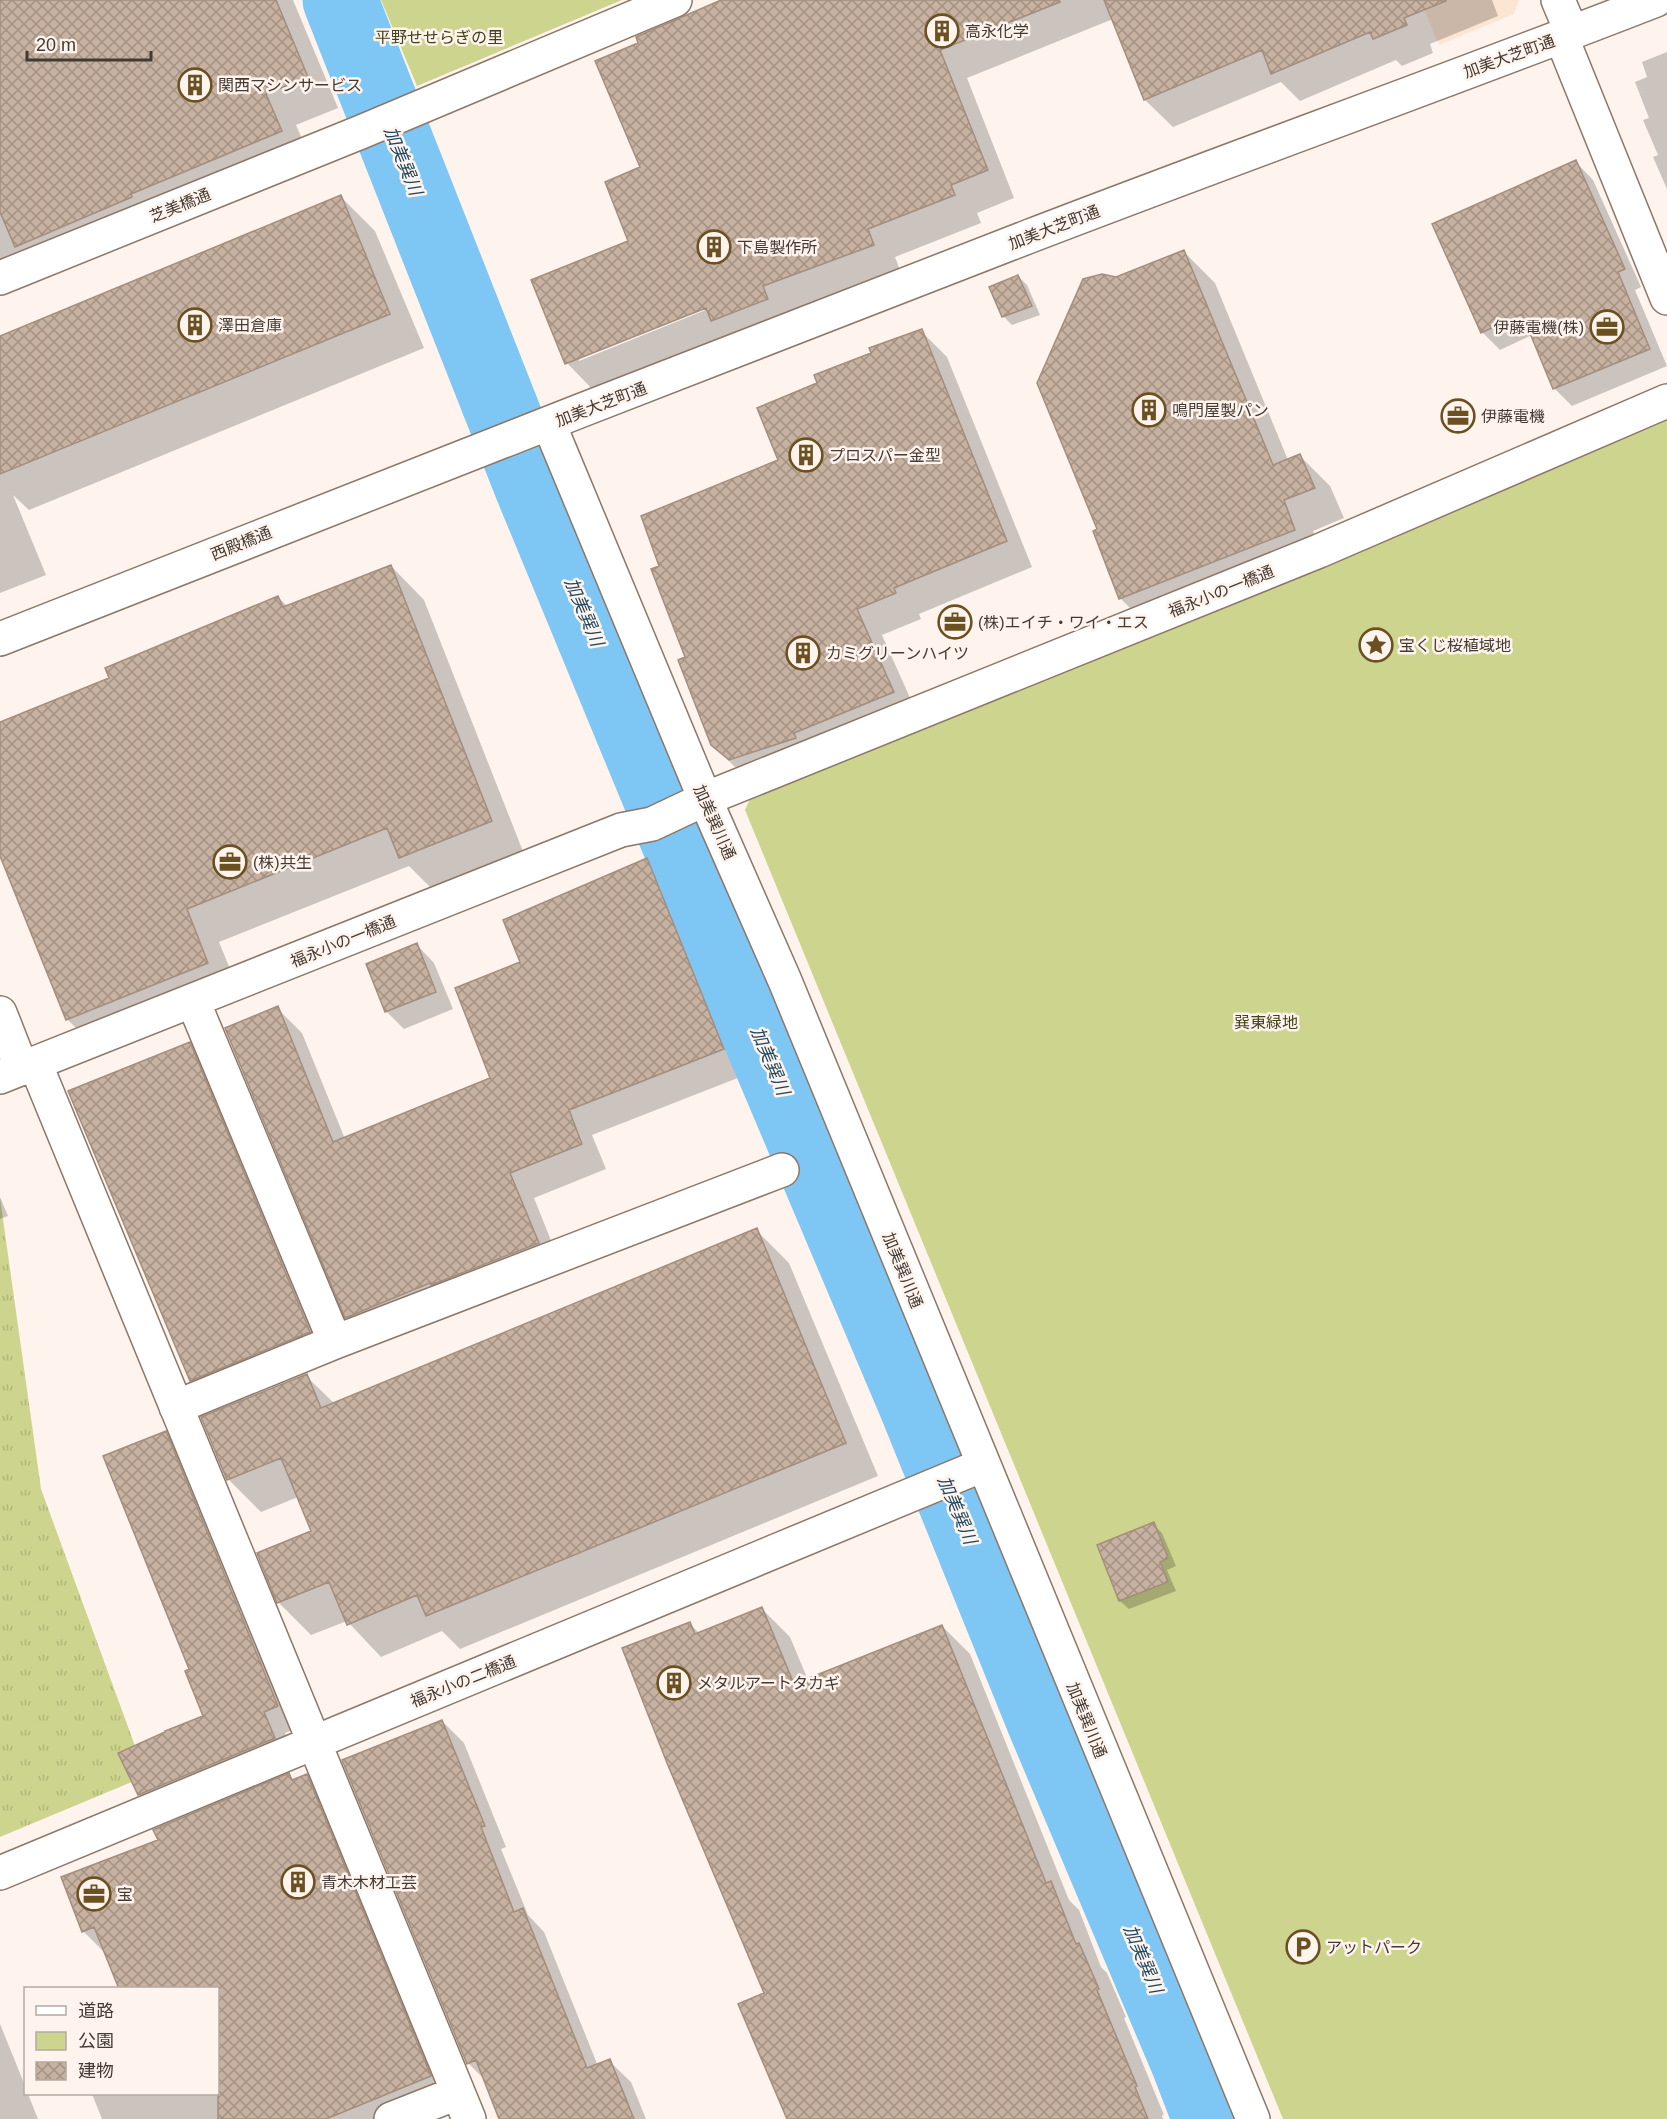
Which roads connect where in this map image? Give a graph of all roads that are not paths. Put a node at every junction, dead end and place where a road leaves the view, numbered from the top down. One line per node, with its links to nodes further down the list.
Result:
1 (675, 0): 5 (street, 芝美橋通)
2 (1558, 0): 4 (street)
3 (1656, 0): 4 (street, 加美大芝町通)
4 (1567, 35): 6 (street); 8 (street, 加美大芝町通)
5 (0, 278)
6 (1667, 298)
7 (1667, 401): 11 (street, 福永小の一橋通)
8 (538, 428): 9 (street, 加美大芝町通); 11 (street, 加美巽川通)
9 (482, 448): 10 (street, 西殿橋通)
10 (0, 639)
11 (696, 804): 12 (street, 福永小の一橋通); 18 (street, 加美巽川通)
12 (193, 1000): 14 (street, 福永小の一橋通); 16 (street)
13 (0, 1013): 14 (street)
14 (19, 1070): 17 (street)
15 (782, 1170): 16 (street)
16 (335, 1342): 17 (street)
17 (176, 1407): 19 (street)
18 (981, 1466): 19 (street, 福永小の二橋通); 23 (street, 加美巽川通)
19 (314, 1743): 20 (street, 福永小の二橋通); 21 (street)
20 (0, 1873)
21 (463, 2106): 22 (street)
22 (391, 2119)
23 (1252, 2119)

